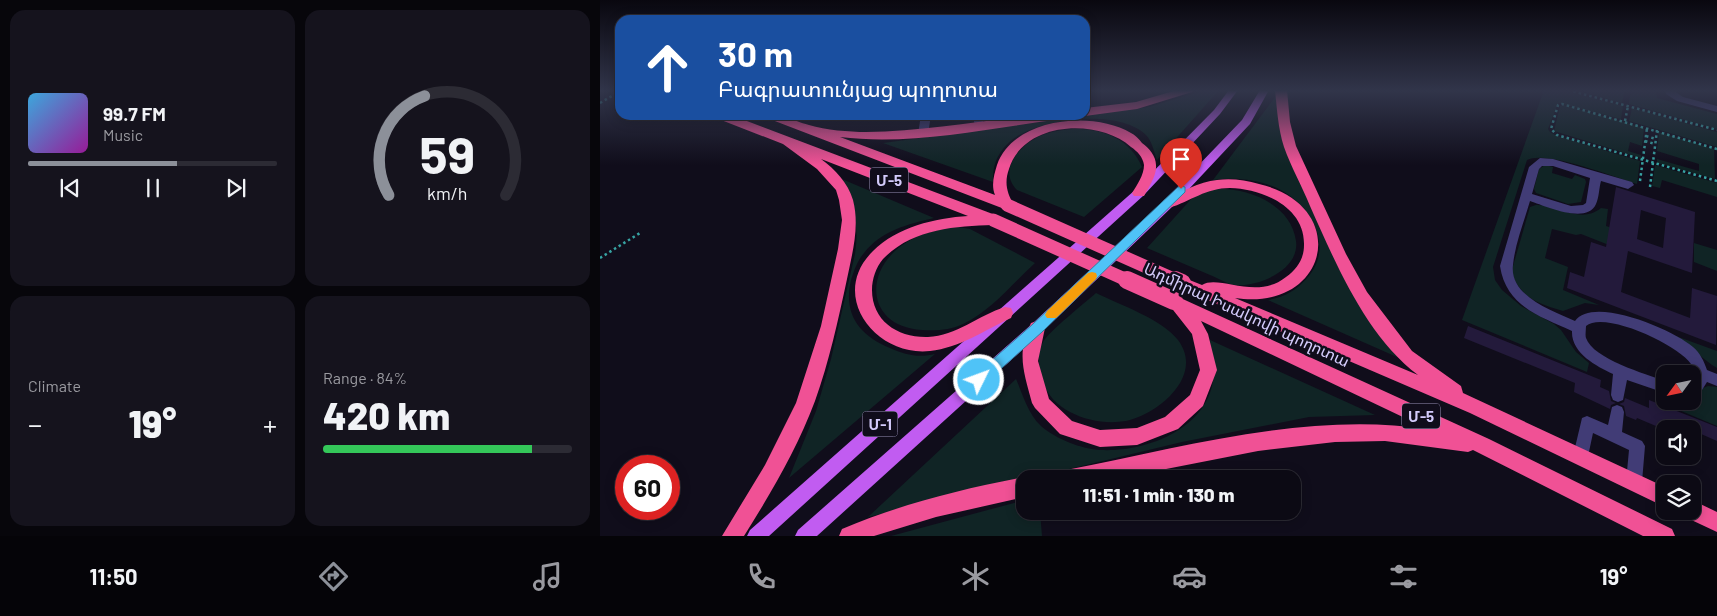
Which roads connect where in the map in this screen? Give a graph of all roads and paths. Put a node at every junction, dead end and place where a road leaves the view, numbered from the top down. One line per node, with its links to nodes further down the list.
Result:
1 (1214, 115): 31 (main road, Մ-1)
2 (1250, 115): 33 (main road, Մ-1)
3 (1283, 115): 49 (highway)
4 (1556, 115): 25 (path)
5 (1602, 115): 13 (path)
6 (1626, 115): 13 (path)
7 (1661, 115): 17 (path)
8 (733, 120): 21 (highway, Ադմիրալ Իսակովի պողոտա / Մ-5)
9 (784, 120): 15 (highway, Ադմիրալ Իսակովի պողոտա / Մ-5)
10 (925, 120): 18 (lane)
11 (992, 120): 12 (highway)
12 (978, 121): 18 (highway)
13 (1625, 121): 14 (path)
14 (1647, 128): 16 (path); 19 (path)
15 (808, 129): 18 (highway); 34 (highway, Ադմիրալ Իսակովի պողոտա / Մ-5)
16 (1657, 130): 20 (path); 24 (path)
17 (1717, 130)
18 (923, 134)
19 (1646, 136): 20 (path); 22 (path)
20 (1656, 138): 23 (path)
21 (786, 140): 35 (highway, Ադմիրալ Իսակովի պողոտա / Մ-5); 60 (highway)
22 (1645, 141): 23 (path); 25 (path)
23 (1655, 144): 26 (path)
24 (1717, 149)
25 (1642, 160): 26 (path); 29 (path)
26 (1652, 163): 28 (path); 30 (path)
27 (1596, 176): 29 (lane); 32 (lane); 32 (lane)
28 (1717, 181)
29 (1634, 185)
30 (1650, 187)
31 (1139, 193): 34 (highway); 40 (main road, Մ-1)
32 (1527, 196): 42 (lane)
33 (1169, 203): 38 (highway); 41 (main road, Մ-1)
34 (1007, 205): 38 (highway, Ադմիրալ Իսակովի պողոտա / Մ-5, bridge)
35 (993, 220): 39 (highway, Ադմիրալ Իսակովի պողոտա / Մ-5, bridge); 40 (highway)
36 (640, 233): 37 (path)
37 (600, 258)
38 (1182, 283): 49 (highway, Ադմիրալ Իսակովի պողոտա / Մ-5)
39 (1174, 301): 41 (highway); 52 (highway, Ադմիրալ Իսակովի պողոտա / Մ-5)
40 (1005, 313): 61 (main road, Մ-1)
41 (1037, 328): 62 (main road, Մ-1)
42 (1578, 328): 43 (lane); 44 (lane)
43 (1698, 365)
44 (1621, 371): 47 (lane); 48 (lane)
45 (1701, 374): 46 (lane)
46 (1717, 380)
47 (1656, 383)
48 (1618, 395)
49 (1476, 407): 53 (highway, Ադմիրալ Իսակովի պողոտա / Մ-5)
50 (1617, 412): 51 (lane)
51 (1614, 435): 53 (lane); 55 (lane)
52 (1482, 445): 54 (highway); 64 (highway, Ադմիրալ Իսակովի պողոտա / Մ-5)
53 (1582, 456): 55 (highway, Ադմիրալ Իսակովի պողոտա / Մ-5)
54 (1113, 470)
55 (1634, 482): 57 (highway, Ադմիրալ Իսակովի պողոտա / Մ-5)
56 (1016, 489): 63 (highway)
57 (1656, 493)
58 (1701, 514): 59 (highway)
59 (1717, 522)
60 (732, 536)
61 (756, 536)
62 (804, 536)
63 (849, 536)
64 (1665, 536)

